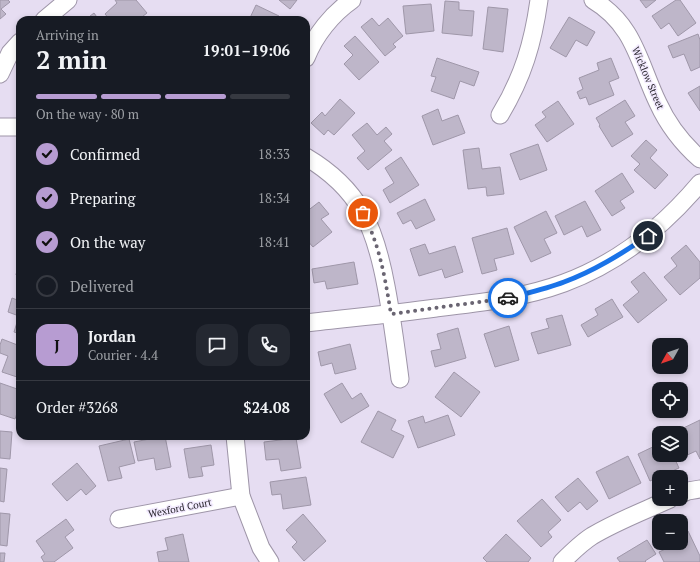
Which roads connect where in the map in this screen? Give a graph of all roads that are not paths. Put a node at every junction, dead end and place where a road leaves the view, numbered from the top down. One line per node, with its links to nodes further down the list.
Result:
1 (68, 0): 5 (street)
2 (352, 0): 7 (street)
3 (539, 0): 9 (street)
4 (593, 0): 13 (street, Wicklow Street)
5 (49, 16)
6 (16, 46): 8 (street)
7 (310, 49)
8 (0, 74)
9 (500, 115)
10 (0, 127): 11 (street)
11 (16, 127)
12 (310, 159): 15 (street)
13 (700, 159)
14 (700, 183): 15 (street)
15 (391, 314): 16 (street); 17 (street)
16 (310, 323)
17 (400, 379)
18 (235, 440): 21 (street)
19 (700, 489): 20 (street)
20 (688, 491)
21 (241, 496): 23 (street, Wexford Court); 24 (street)
22 (654, 506): 25 (street)
23 (118, 519)
24 (270, 562)
25 (562, 562)

